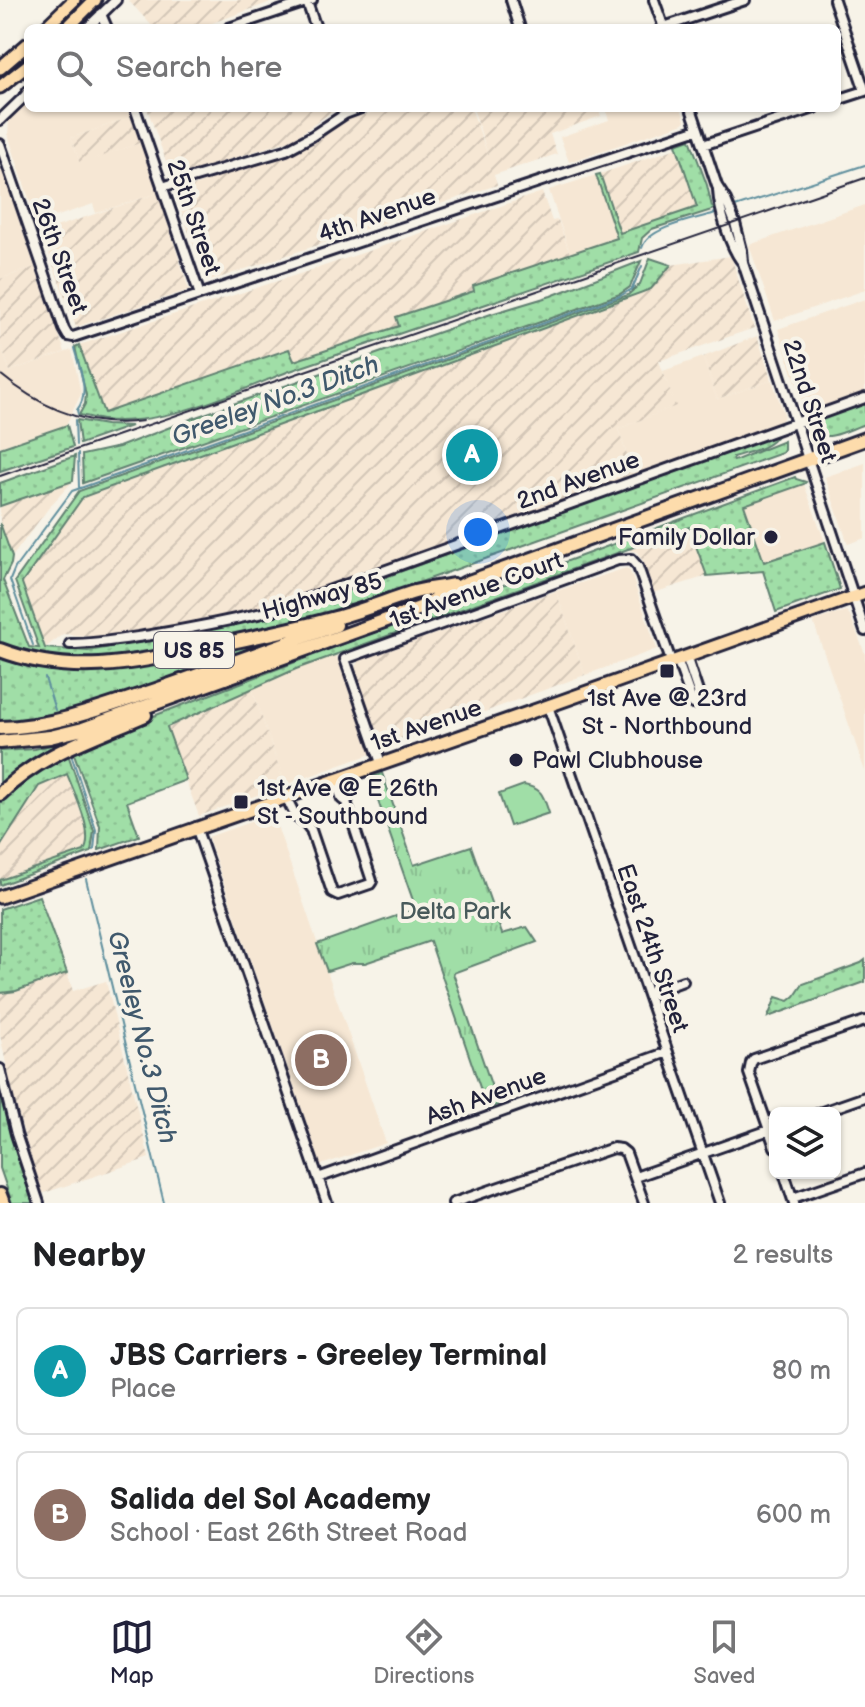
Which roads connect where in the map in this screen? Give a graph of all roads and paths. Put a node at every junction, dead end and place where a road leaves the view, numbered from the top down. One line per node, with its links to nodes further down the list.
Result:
1 (74, 0): 10 (main road)
2 (95, 0): 11 (main road)
3 (116, 0): 9 (street)
4 (511, 0): 16 (street)
5 (654, 0): 17 (street)
6 (745, 0): 18 (street)
7 (834, 0): 23 (street)
8 (310, 1): 14 (street); 15 (street)
9 (101, 14): 12 (street); 13 (street)
10 (49, 24)
11 (71, 24)
12 (91, 24)
13 (105, 24)
14 (241, 24)
15 (315, 24)
16 (519, 24)
17 (662, 24)
18 (675, 24)
19 (24, 47): 20 (main road)
20 (0, 68)
21 (24, 68): 22 (main road)
22 (0, 87)
23 (865, 91): 25 (street)
24 (24, 97): 30 (street)
25 (841, 99)
26 (136, 112): 34 (street, 25th Street)
27 (343, 112): 34 (street)
28 (692, 112): 31 (street, 22nd Street)
29 (802, 112): 33 (street)
30 (0, 120)
31 (698, 129): 33 (street, 22nd Street); 35 (street, 4th Avenue)
32 (0, 144): 36 (street, 26th Street)
33 (703, 145): 38 (street, 22nd Street)
34 (162, 187): 35 (street, 25th Street)
35 (200, 295): 36 (street, 4th Avenue)
36 (68, 336)
37 (865, 398): 38 (street, 2nd Avenue)
38 (796, 422): 40 (street, 22nd Street); 45 (street, 2nd Avenue)
39 (865, 439): 40 (highway, Highway 85 / US 85)
40 (809, 460): 41 (highway, Highway 85 / US 85); 42 (street, 22nd Street)
41 (466, 583): 43 (highway, Highway 85 / US 85); 48 (highway, Highway 85 / US 85)
42 (859, 595): 44 (street, 22nd Street); 47 (main road, 1st Avenue)
43 (386, 603): 46 (highway, Highway 85 / US 85); 51 (highway)
44 (865, 631)
45 (70, 644)
46 (0, 650)
47 (678, 659): 49 (street); 50 (main road, 1st Avenue); 53 (street, 1st Avenue Court)
48 (179, 696): 52 (highway, US 85); 55 (highway)
49 (697, 703)
50 (548, 706): 53 (main road, 1st Avenue); 60 (street, East 24th Street)
51 (0, 728)
52 (0, 742)
53 (381, 763): 54 (main road, 1st Avenue)
54 (338, 778): 56 (main road, 1st Avenue); 56 (street)
55 (0, 794)
56 (286, 797): 57 (main road, 1st Avenue)
57 (196, 827): 58 (main road, 1st Avenue); 71 (street)
58 (0, 897)
59 (683, 981): 60 (street)
60 (648, 994): 62 (street, East 24th Street)
61 (865, 1021): 66 (street)
62 (668, 1052): 68 (street, East 24th Street); 71 (street, Ash Avenue)
63 (0, 1069): 76 (street)
64 (865, 1097): 65 (street)
65 (836, 1107)
66 (769, 1122)
67 (769, 1130): 68 (street)
68 (703, 1154): 70 (street); 80 (street, East 24th Street)
69 (865, 1173): 74 (street)
70 (635, 1177): 78 (street); 79 (street)
71 (318, 1178): 77 (street)
72 (786, 1179): 74 (street)
73 (0, 1195): 75 (highway)
74 (794, 1201)
75 (3, 1203)
76 (39, 1203)
77 (327, 1203)
78 (453, 1203)
79 (644, 1203)
80 (720, 1203)

